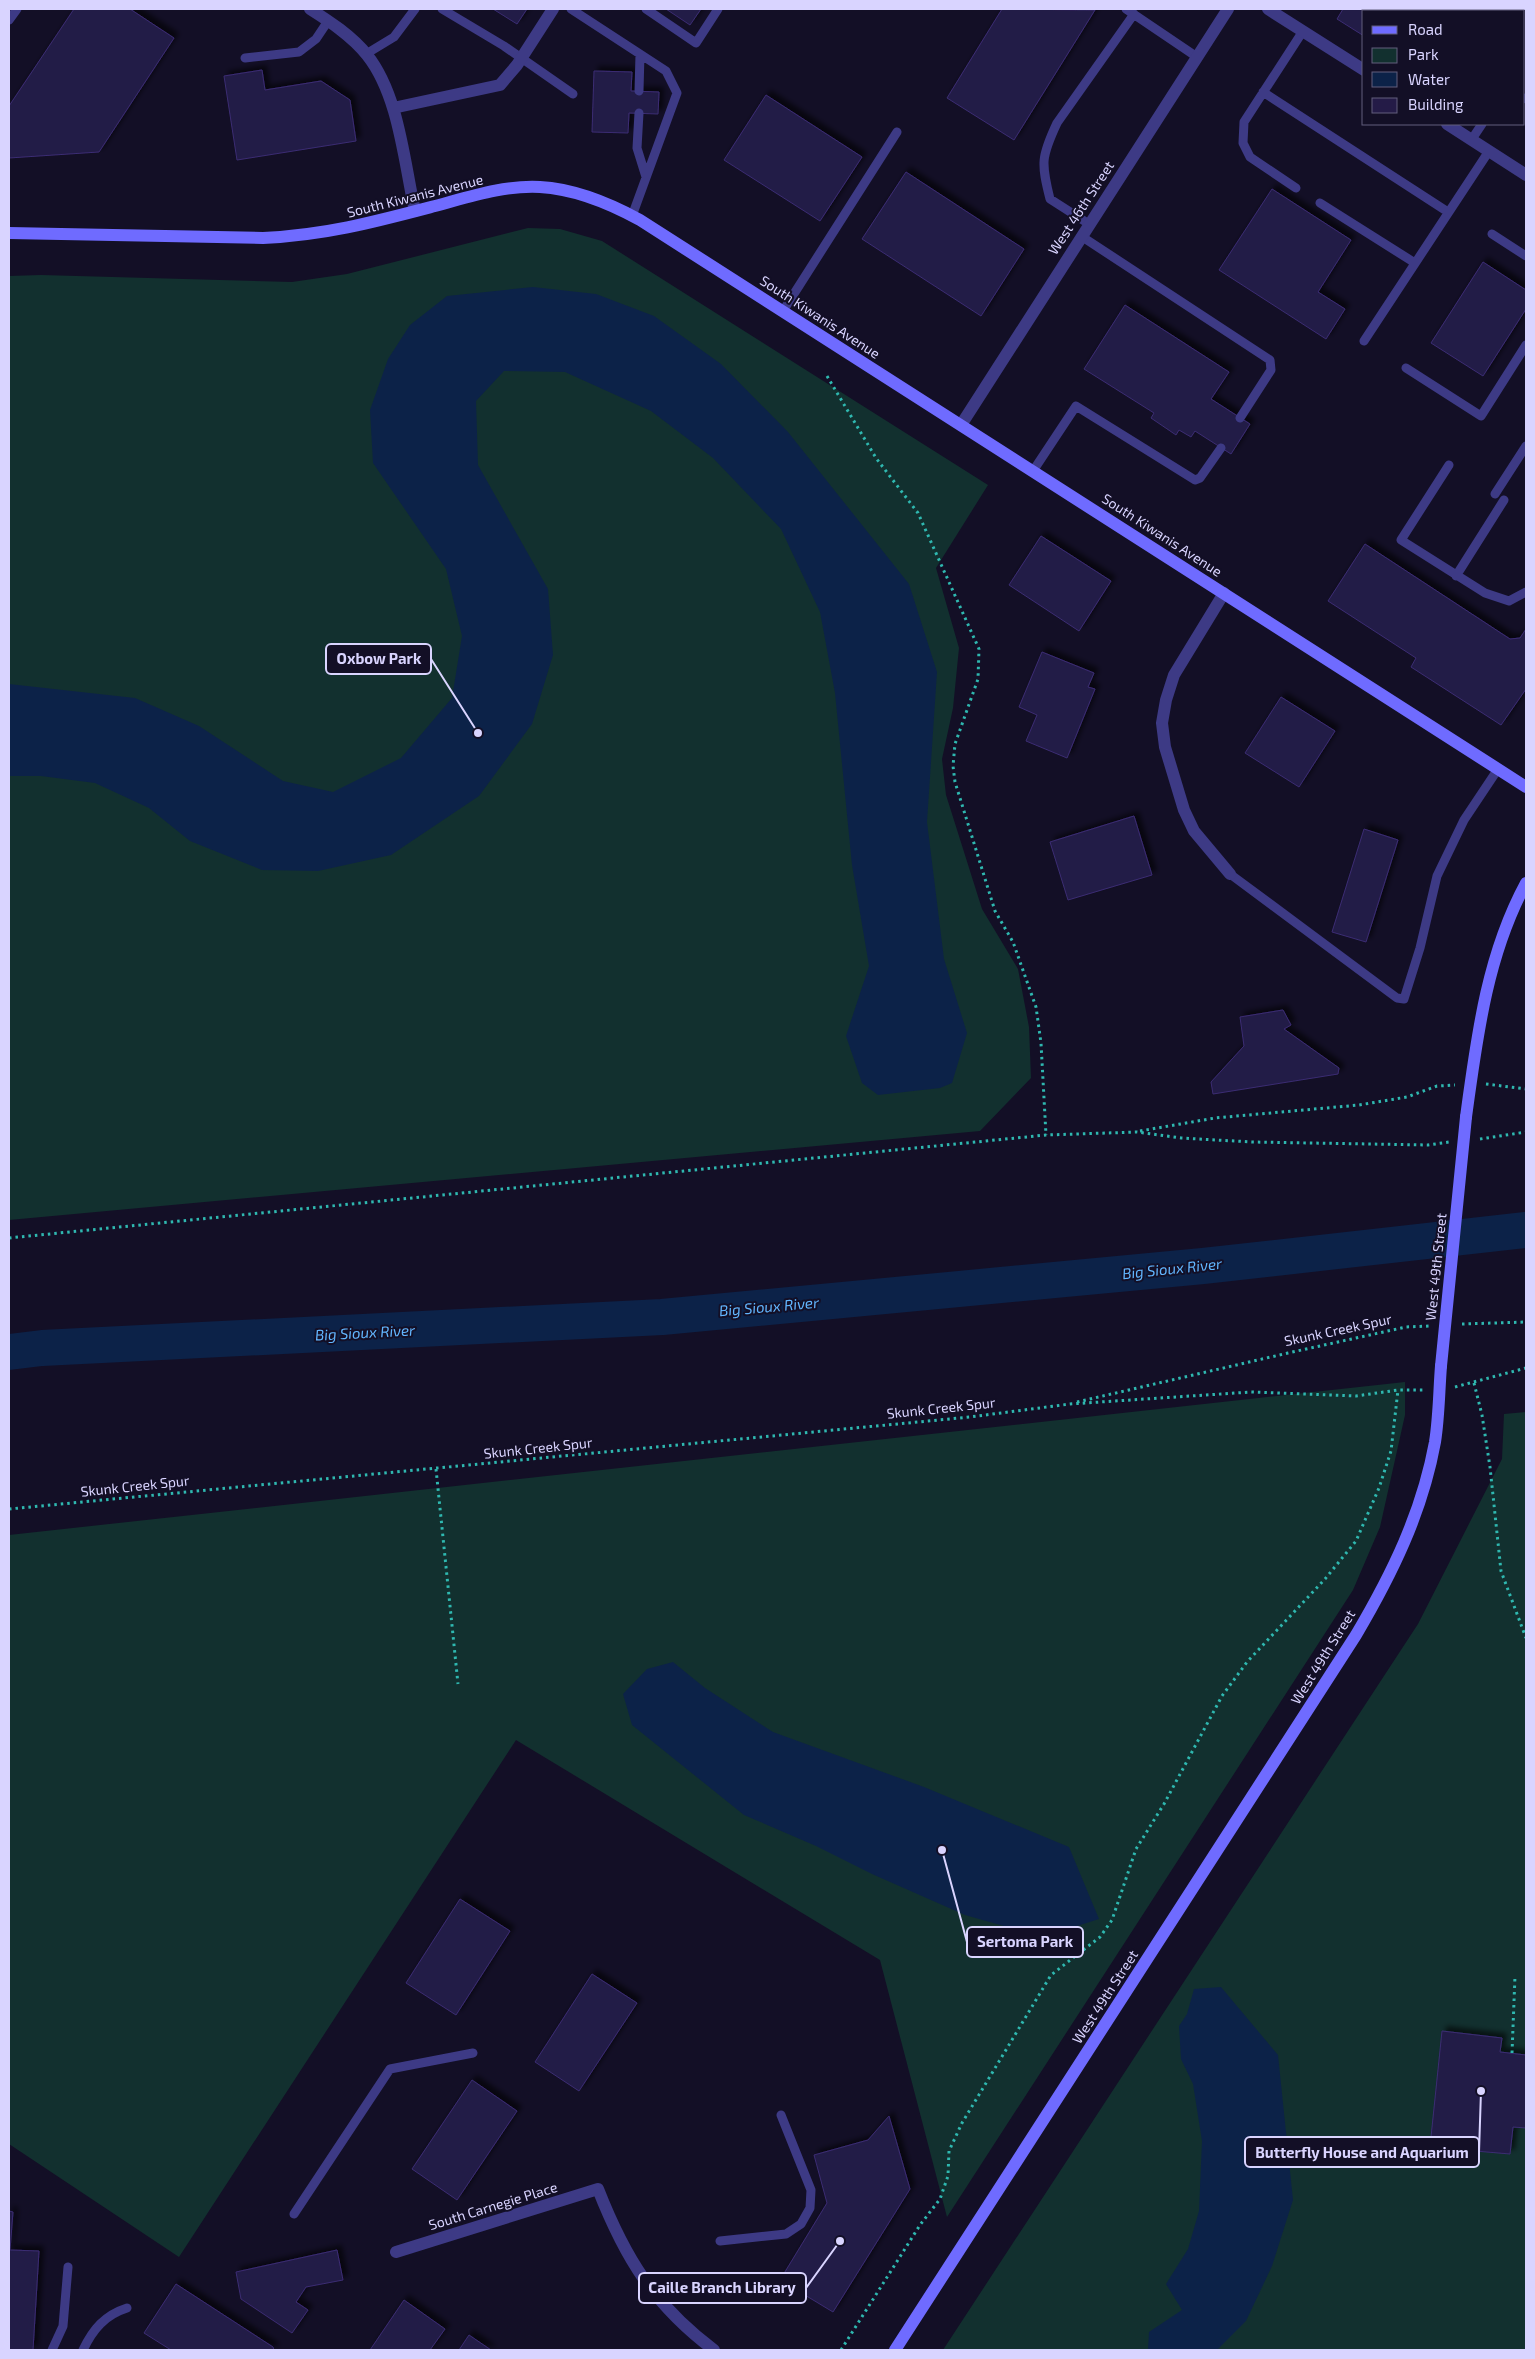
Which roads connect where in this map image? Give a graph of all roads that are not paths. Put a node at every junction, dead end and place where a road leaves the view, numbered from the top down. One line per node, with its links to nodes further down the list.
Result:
1 (16, 9): 12 (lane)
2 (310, 9): 13 (street)
3 (414, 9): 15 (lane)
4 (442, 9): 19 (lane)
5 (553, 9): 19 (street)
6 (572, 9): 16 (lane)
7 (646, 9): 8 (lane)
8 (718, 9)
9 (1228, 9): 17 (street, West 46th Street)
10 (1268, 9): 14 (street)
11 (1130, 11): 17 (lane); 38 (lane)
12 (9, 20)
13 (328, 21): 15 (street); 18 (lane)
14 (1303, 31): 20 (street); 22 (lane)
15 (366, 54): 24 (street)
16 (640, 54): 21 (lane); 32 (lane)
17 (1197, 57): 38 (street, West 46th Street)
18 (245, 58)
19 (521, 60): 23 (lane); 24 (street)
20 (1362, 69)
21 (639, 91)
22 (1263, 92): 33 (lane); 36 (lane)
23 (573, 94)
24 (393, 108): 35 (street)
25 (639, 114): 32 (lane)
26 (1449, 125): 29 (street)
27 (1481, 125): 29 (lane)
28 (897, 132): 44 (lane)
29 (1472, 140): 30 (street)
30 (1489, 151): 31 (street); 36 (lane)
31 (1526, 175)
32 (646, 178): 37 (lane)
33 (1296, 188)
34 (1320, 203): 43 (lane)
35 (415, 211): 37 (street, South Kiwanis Avenue); 39 (street, South Kiwanis Avenue)
36 (1448, 212): 43 (lane)
37 (632, 216): 44 (street, South Kiwanis Avenue)
38 (1089, 224): 41 (street, West 46th Street)
39 (9, 233)
40 (1492, 234): 42 (lane)
41 (1081, 236): 48 (lane); 49 (street, West 46th Street)
42 (1526, 256)
43 (1416, 263): 45 (lane)
44 (783, 311): 49 (street, South Kiwanis Avenue)
45 (1364, 342)
46 (1526, 345): 47 (lane)
47 (1406, 368)
48 (1240, 418)
49 (961, 424): 53 (street, South Kiwanis Avenue)
50 (1526, 446): 54 (lane)
51 (1220, 448): 53 (lane)
52 (1449, 465): 56 (lane)
53 (1033, 471): 58 (street, South Kiwanis Avenue)
54 (1495, 494)
55 (1504, 500): 56 (lane)
56 (1456, 576): 57 (lane)
57 (1526, 592)
58 (1224, 593): 59 (street, South Kiwanis Avenue); 61 (street)
59 (1498, 769): 60 (street, South Kiwanis Avenue); 61 (lane)
60 (1526, 787)
61 (1230, 874)
62 (1526, 883): 73 (street, West 49th Street, bridge)
63 (473, 2052): 65 (lane)
64 (781, 2115): 66 (lane)
65 (294, 2214)
66 (720, 2241)
67 (396, 2252): 72 (street, South Carnegie Place)
68 (68, 2267): 70 (lane)
69 (128, 2308): 71 (lane)
70 (52, 2350)
71 (83, 2350)
72 (714, 2350)
73 (895, 2350)

